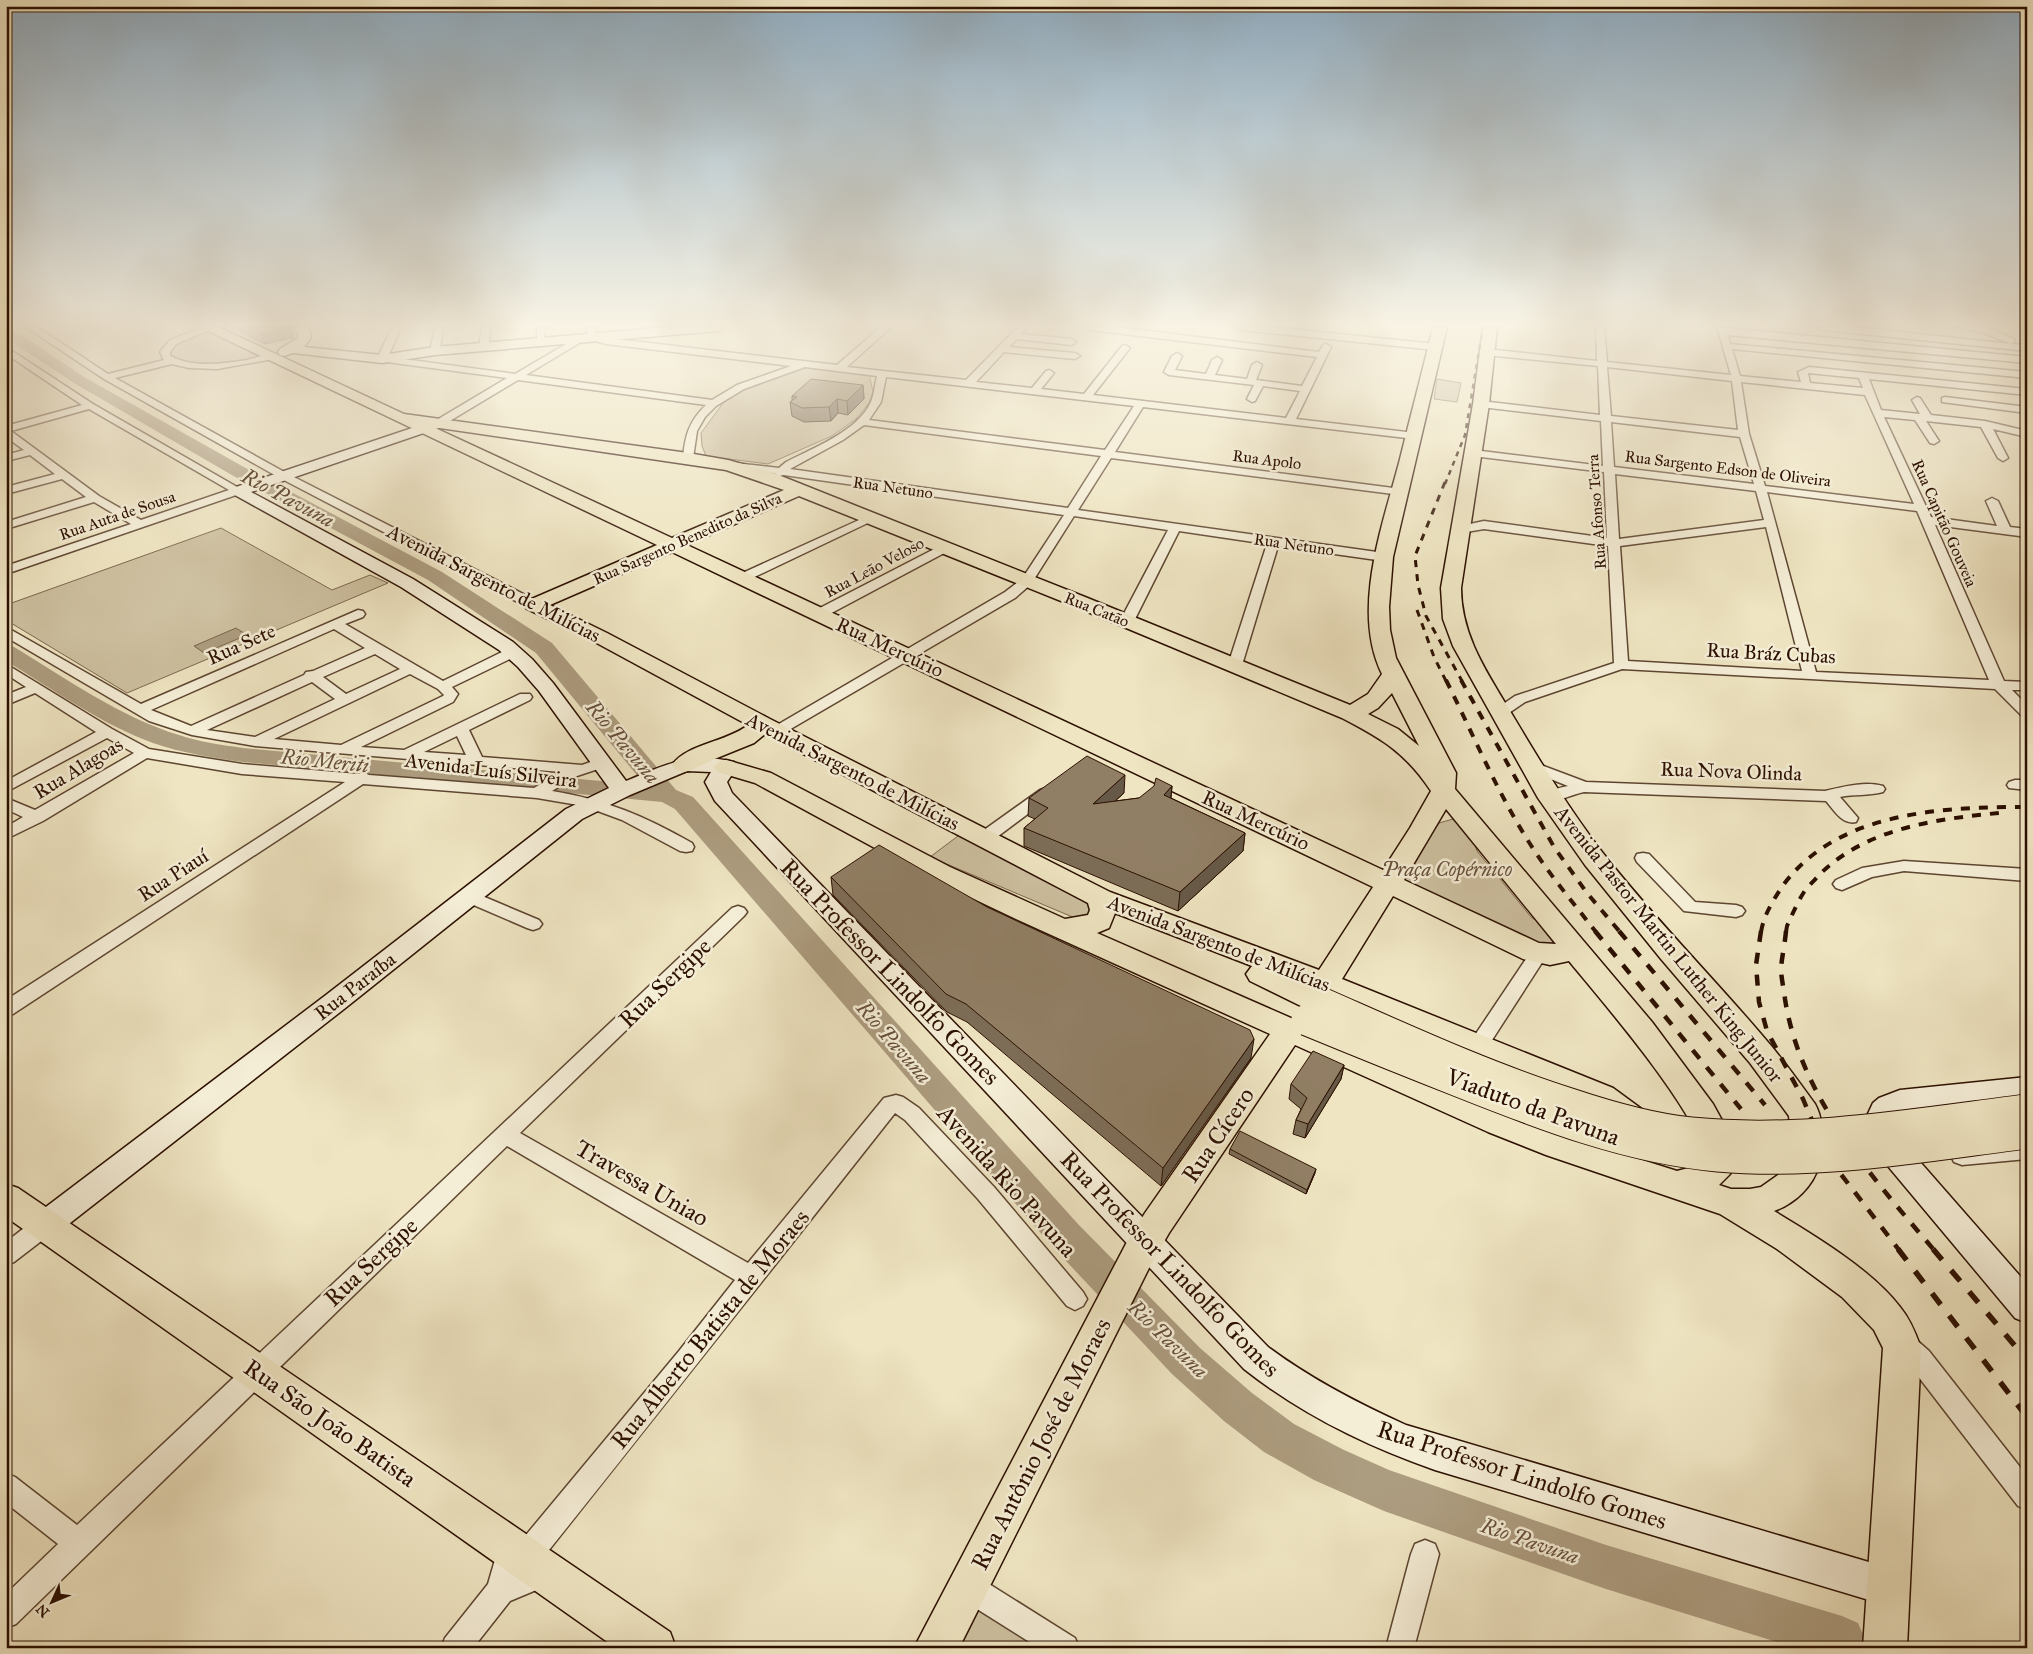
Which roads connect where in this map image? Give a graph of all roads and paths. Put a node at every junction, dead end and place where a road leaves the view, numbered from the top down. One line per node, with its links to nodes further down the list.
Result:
1 (87, 404): 18 (street, Avenida Sargento de Milícias)
2 (155, 404): 41 (street, Avenida Sargento de Milícias)
3 (371, 404): 26 (main road, Rua Mercúrio)
4 (473, 404): 26 (street)
5 (711, 404): 36 (street)
6 (874, 404): 23 (street)
7 (1140, 404): 34 (street)
8 (1142, 404): 24 (street)
9 (1299, 404): 24 (street)
10 (1423, 404): 30 (main road)
11 (1481, 404): 33 (main road, Avenida Pastor Martin Luther King Junior)
12 (1483, 404): 21 (street)
13 (1605, 404): 21 (street, Rua Afonso Terra)
14 (1740, 404): 28 (street)
15 (1874, 404): 20 (street, Rua Capitão Gouveia)
16 (1918, 404): 22 (street)
17 (1979, 404): 19 (street)
18 (90, 406): 27 (street); 44 (street, Avenida Sargento de Milícias)
19 (2027, 410)
20 (1877, 413): 22 (street); 50 (street, Rua Capitão Gouveia)
21 (1606, 418): 28 (street); 38 (street, Rua Afonso Terra)
22 (1923, 418): 25 (street); 31 (street)
23 (862, 422): 34 (street, Rua Apolo); 40 (street)
24 (1290, 422): 30 (street)
25 (1984, 424): 29 (street); 37 (street)
26 (434, 430): 36 (main road); 41 (street); 63 (main road, Rua Mercúrio)
27 (6, 431): 32 (street)
28 (1744, 434): 43 (street)
29 (2027, 434)
30 (1415, 436): 47 (main road)
31 (1934, 440)
32 (30, 452): 35 (street); 39 (street)
33 (1473, 453): 38 (street, Rua Sargento Edson de Oliveira); 56 (main road, Avenida Pastor Martin Luther King Junior)
34 (1109, 455): 47 (street, Rua Apolo); 51 (street)
35 (6, 458)
36 (688, 458): 40 (main road, Rua Catão)
37 (2003, 458)
38 (1610, 470): 43 (street, Rua Sargento Edson de Oliveira); 62 (street, Rua Afonso Terra)
39 (62, 475): 46 (street); 48 (street)
40 (778, 476): 42 (street, Rua Netuno); 45 (main road, Rua Catão)
41 (282, 477): 44 (street); 69 (street, Avenida Sargento de Milícias)
42 (843, 480): 45 (street, Rua Sargento Benedito da Silva); 51 (street, Rua Netuno)
43 (1760, 488): 50 (street, Rua Sargento Edson de Oliveira); 54 (street)
44 (242, 490): 55 (street, Rua Auta de Sousa); 76 (street, Avenida Sargento de Milícias)
45 (798, 490): 52 (main road, Rua Catão); 63 (main road, Rua Sargento Benedito da Silva)
46 (6, 491)
47 (1401, 492): 65 (main road)
48 (95, 498): 55 (street); 57 (street)
49 (1992, 501): 59 (street)
50 (1921, 508): 53 (street, Rua Capitão Gouveia)
51 (1072, 513): 58 (street, Rua Netuno); 68 (street)
52 (870, 518): 64 (main road, Rua Catão); 67 (street)
53 (1927, 520): 59 (street); 85 (street, Rua Capitão Gouveia)
54 (1771, 523): 62 (street); 84 (street)
55 (140, 524): 66 (street, Rua Auta de Sousa)
56 (1461, 524): 62 (street); 92 (main road, Avenida Pastor Martin Luther King Junior)
57 (6, 526)
58 (1174, 527): 61 (street, Rua Netuno); 72 (street)
59 (2005, 530): 60 (street)
60 (2027, 533)
61 (1274, 540): 65 (street, Rua Netuno); 78 (street)
62 (1615, 543): 79 (street, Rua Afonso Terra)
63 (670, 544): 67 (main road, Rua Mercúrio); 69 (main road, Rua Sargento Benedito da Silva)
64 (944, 548): 68 (main road, Rua Catão); 71 (street, Rua Leão Veloso)
65 (1384, 557): 82 (main road)
66 (6, 570)
67 (742, 578): 71 (main road, Rua Mercúrio)
68 (1027, 581): 72 (main road, Rua Catão); 77 (street)
69 (534, 605): 97 (main road, Avenida Sargento de Milícias)
70 (358, 614): 73 (street, Rua Sete)
71 (819, 614): 77 (main road, Rua Mercúrio)
72 (1127, 621): 78 (main road, Rua Catão)
73 (335, 624): 75 (street); 93 (street, Rua Sete)
74 (6, 631): 93 (street, Avenida Luís Silveira)
75 (376, 648): 81 (street); 83 (street)
76 (513, 652): 88 (street); 110 (street, Avenida Sargento de Milícias)
77 (908, 655): 97 (street); 128 (main road, Rua Mercúrio)
78 (1235, 665): 94 (main road, Rua Catão)
79 (1622, 665): 84 (street, Rua Bráz Cubas); 92 (street, Rua Bráz Cubas)
80 (6, 668): 87 (street, Avenida Luís Silveira)
81 (410, 669): 88 (street); 90 (street)
82 (1393, 674): 94 (main road); 116 (main road)
83 (311, 675): 90 (street); 98 (street)
84 (1810, 676): 85 (street, Rua Bráz Cubas)
85 (1998, 684): 86 (street, Rua Bráz Cubas); 95 (street)
86 (2027, 686)
87 (36, 687): 91 (street); 99 (street, Avenida Luís Silveira)
88 (446, 693): 101 (street)
89 (525, 697): 96 (street)
90 (345, 700): 100 (street)
91 (6, 701)
92 (1505, 704): 107 (main road, Avenida Pastor Martin Luther King Junior)
93 (139, 710): 98 (street, Avenida Luís Silveira)
94 (1350, 713): 116 (main road, Rua Catão)
95 (2027, 713)
96 (461, 728): 103 (street); 104 (street)
97 (769, 728): 105 (main road); 106 (main road); 124 (main road, Avenida Sargento de Milícias)
98 (192, 731): 100 (street, Avenida Luís Silveira)
99 (107, 732): 102 (street, Avenida Luís Silveira); 112 (street)
100 (255, 742): 101 (street, Avenida Luís Silveira)
101 (342, 750): 103 (street, Avenida Luís Silveira)
102 (145, 753): 109 (street, Avenida Luís Silveira); 121 (street, Rua Alagoas)
103 (406, 755): 104 (street, Avenida Luís Silveira)
104 (476, 760): 108 (street, Avenida Luís Silveira)
105 (684, 765): 106 (street, Rua Paraíba); 110 (street, Rua Paraíba)
106 (726, 767): 136 (main road, Avenida Sargento de Milícias); 155 (street, Rua Professor Lindolfo Gomes)
107 (1533, 767): 113 (street, Rua Nova Olinda); 118 (main road, Avenida Pastor Martin Luther King Junior)
108 (575, 772): 110 (street, Avenida Luís Silveira); 115 (street)
109 (363, 777): 115 (street, Avenida Luís Silveira); 139 (street, Rua Piauí)
110 (616, 780): 120 (street, Rua Paraíba)
111 (1060, 783): 124 (street)
112 (6, 786)
113 (1584, 787): 117 (street, Rua Nova Olinda); 118 (street, Rua Nova Olinda)
114 (1877, 789): 117 (street, Rua Nova Olinda)
115 (540, 791): 120 (street, Avenida Luís Silveira)
116 (1443, 791): 128 (main road, Rua Cícero); 137 (main road)
117 (1829, 795): 122 (street)
118 (1550, 798): 150 (main road, Avenida Pastor Martin Luther King Junior)
119 (6, 803): 121 (street)
120 (592, 804): 125 (street, Avenida Luís Silveira); 130 (street, Rua Paraíba)
121 (37, 816): 123 (street, Rua Alagoas)
122 (1850, 818)
123 (6, 834)
124 (983, 839): 131 (main road, Avenida Sargento de Milícias)
125 (686, 847)
126 (1643, 858): 132 (street)
127 (2027, 875): 129 (street)
128 (1388, 882): 137 (main road, Rua Mercúrio); 140 (main road, Rua Cícero)
129 (1842, 884)
130 (468, 896): 135 (street); 154 (street, Rua Paraíba)
131 (1101, 898): 134 (main road, Avenida Sargento de Milícias); 136 (main road)
132 (1736, 911)
133 (738, 912): 147 (street, Rua Sergipe)
134 (1143, 914): 140 (main road, Viaduto da Pavuna)
135 (533, 924)
136 (1063, 929): 140 (main road, Avenida Sargento de Milícias)
137 (1575, 950): 148 (main road)
138 (1534, 962): 141 (street)
139 (6, 1009)
140 (1310, 1009): 141 (main road, Avenida Sargento de Milícias); 144 (main road, Viaduto da Pavuna, bridge); 146 (main road, Viaduto da Pavuna, bridge); 151 (main road, Avenida Sargento de Milícias); 155 (main road, Rua Cícero)
141 (1478, 1046): 151 (main road, Avenida Sargento de Milícias)
142 (2027, 1088): 145 (street)
143 (896, 1103): 157 (street, Rua Alberto Batista de Moraes); 158 (street, Avenida Rio Pavuna)
144 (2027, 1110)
145 (1885, 1124): 149 (street); 159 (street)
146 (2027, 1133)
147 (506, 1135): 157 (street, Travessa Uniao); 161 (street, Rua Sergipe)
148 (1718, 1146): 150 (main road); 151 (main road)
149 (2027, 1150)
150 (1802, 1166): 153 (main road, Avenida Sargento de Milícias)
151 (1677, 1185): 153 (main road, Avenida Sargento de Milícias)
152 (6, 1198): 154 (main road, Rua São João Batista)
153 (1731, 1203): 160 (main road, Avenida Sargento de Milícias)
154 (45, 1225): 156 (street, Rua Paraíba); 161 (main road, Rua São João Batista)
155 (1141, 1249): 167 (main road, Rua Antônio José de Moraes); 170 (street, Rua Professor Lindolfo Gomes)
156 (6, 1255)
157 (751, 1277): 166 (street, Rua Alberto Batista de Moraes)
158 (1075, 1299)
159 (2027, 1308)
160 (1894, 1330): 163 (street); 170 (main road)
161 (255, 1372): 164 (street, Rua Sergipe); 166 (main road, Rua São João Batista)
162 (6, 1486): 164 (street)
163 (2027, 1496)
164 (78, 1543): 169 (street, Rua Sergipe)
165 (1425, 1554): 175 (street)
166 (527, 1559): 168 (street, Rua Alberto Batista de Moraes); 168 (street, Rua Alberto Batista de Moraes); 172 (main road, Rua São João Batista)
167 (968, 1587): 173 (main road, Rua Antônio José de Moraes); 174 (street)
168 (500, 1591): 171 (street, Rua Alberto Batista de Moraes)
169 (6, 1614)
170 (1887, 1616)
171 (455, 1648)
172 (654, 1648)
173 (936, 1648)
174 (1065, 1648)
175 (1400, 1648)

